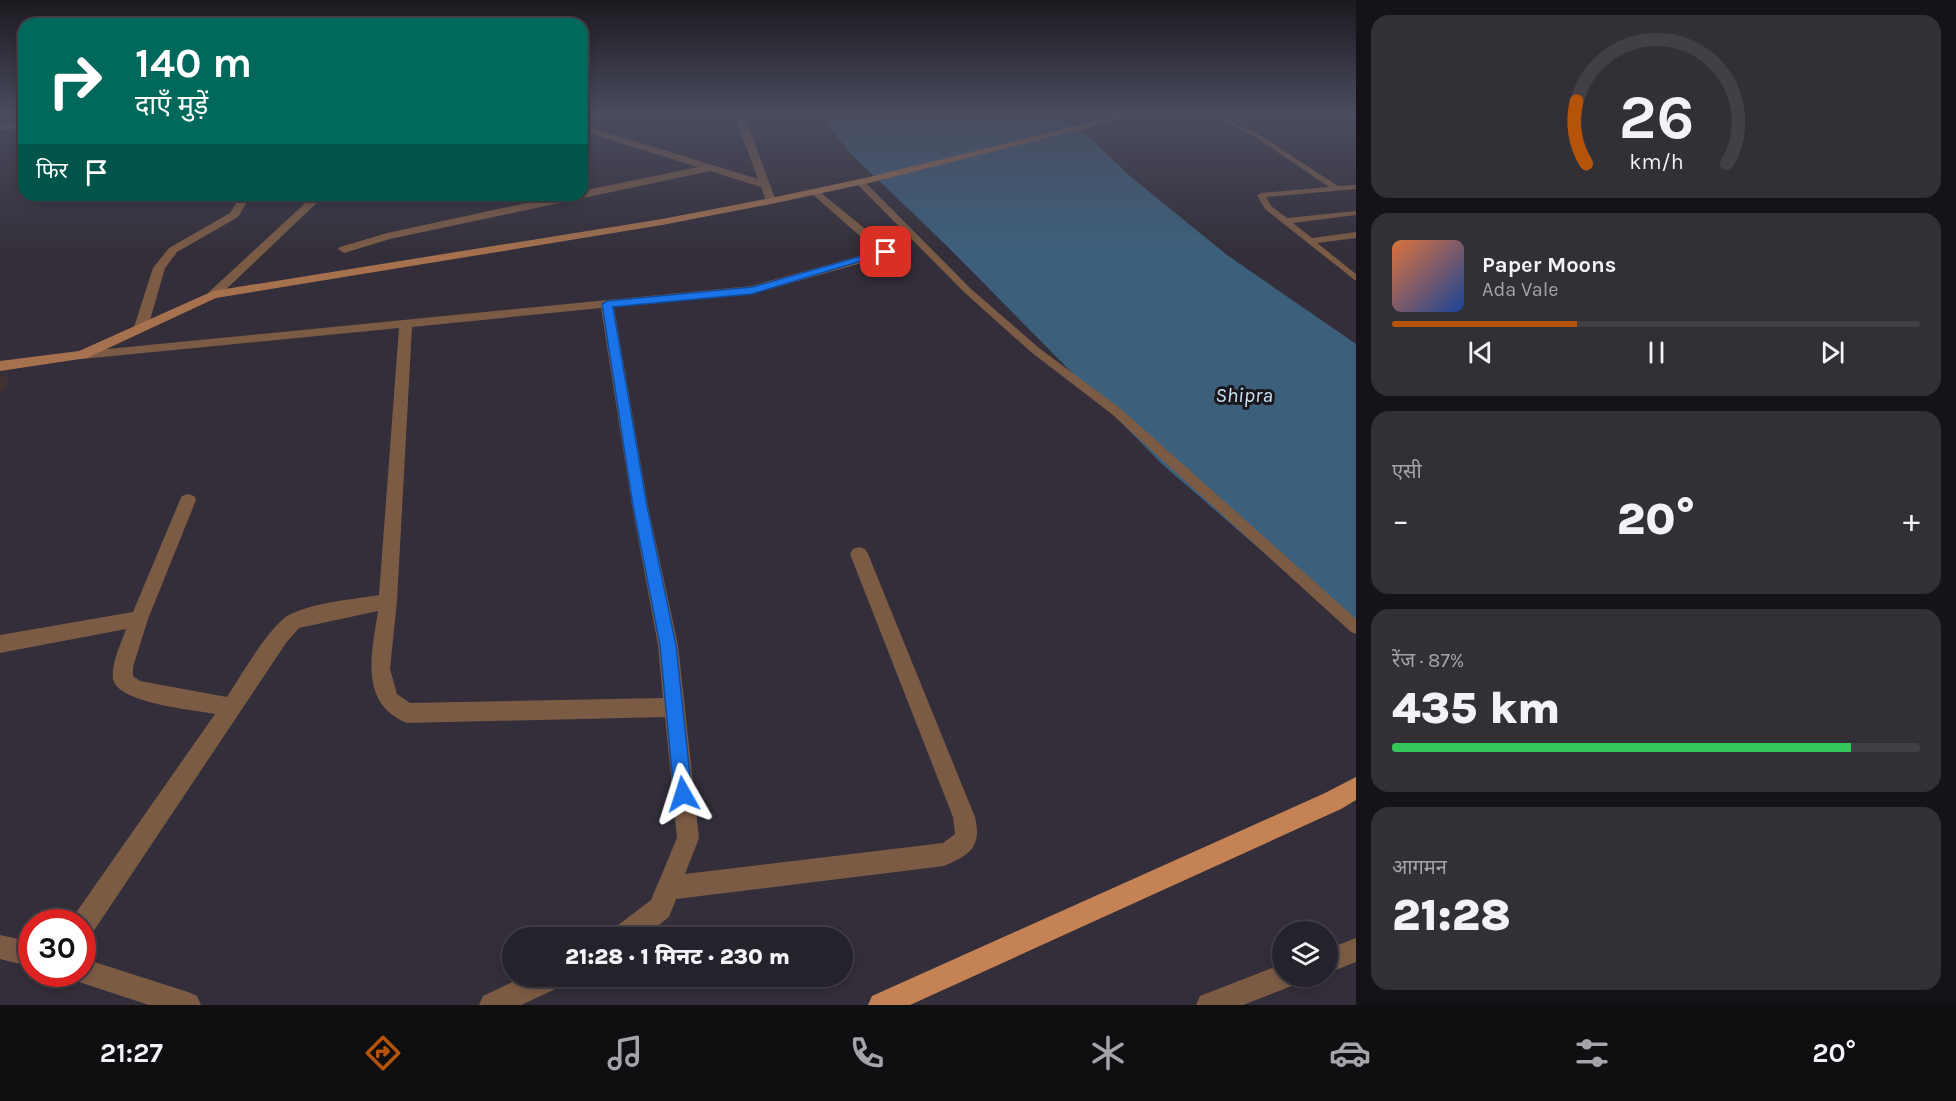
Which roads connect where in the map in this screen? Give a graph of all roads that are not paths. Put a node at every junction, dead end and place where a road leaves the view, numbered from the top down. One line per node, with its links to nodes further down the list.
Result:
1 (689, 161): 5 (street)
2 (756, 161): 7 (street)
3 (945, 161): 6 (main road)
4 (1295, 161): 9 (lane)
5 (712, 168): 7 (street); 11 (street)
6 (865, 181): 10 (main road); 34 (lane)
7 (765, 185): 15 (street)
8 (1356, 187): 9 (lane)
9 (1336, 188): 17 (lane)
10 (815, 191): 15 (main road); 25 (street)
11 (588, 193)
12 (242, 201): 27 (street)
13 (314, 201): 24 (street)
14 (552, 201): 20 (street)
15 (771, 201): 24 (main road)
16 (1356, 213): 17 (lane)
17 (1286, 221): 19 (lane)
18 (1356, 235): 19 (lane)
19 (1310, 241): 22 (lane)
20 (344, 249)
21 (1356, 266): 22 (lane)
22 (1343, 267): 23 (lane)
23 (1356, 278)
24 (213, 295): 27 (main road)
25 (607, 304): 26 (street); 36 (street)
26 (406, 323): 28 (street); 32 (street)
27 (141, 327): 28 (main road)
28 (82, 355): 29 (main road)
29 (0, 366)
30 (188, 500): 33 (street)
31 (859, 554): 39 (street)
32 (388, 601): 36 (street); 37 (street)
33 (139, 619): 35 (street); 37 (street)
34 (1356, 628)
35 (0, 644)
36 (674, 706): 39 (street)
37 (231, 707): 40 (street)
38 (1356, 788): 51 (main road)
39 (668, 888): 41 (street)
40 (94, 909)
41 (636, 927)
42 (0, 947): 44 (street)
43 (1356, 950): 45 (street)
44 (18, 952)
45 (1338, 957)
46 (96, 975): 49 (street)
47 (1272, 981): 52 (street)
48 (531, 987): 50 (street)
49 (188, 1005)
50 (492, 1005)
51 (881, 1005)
52 (1209, 1005)

